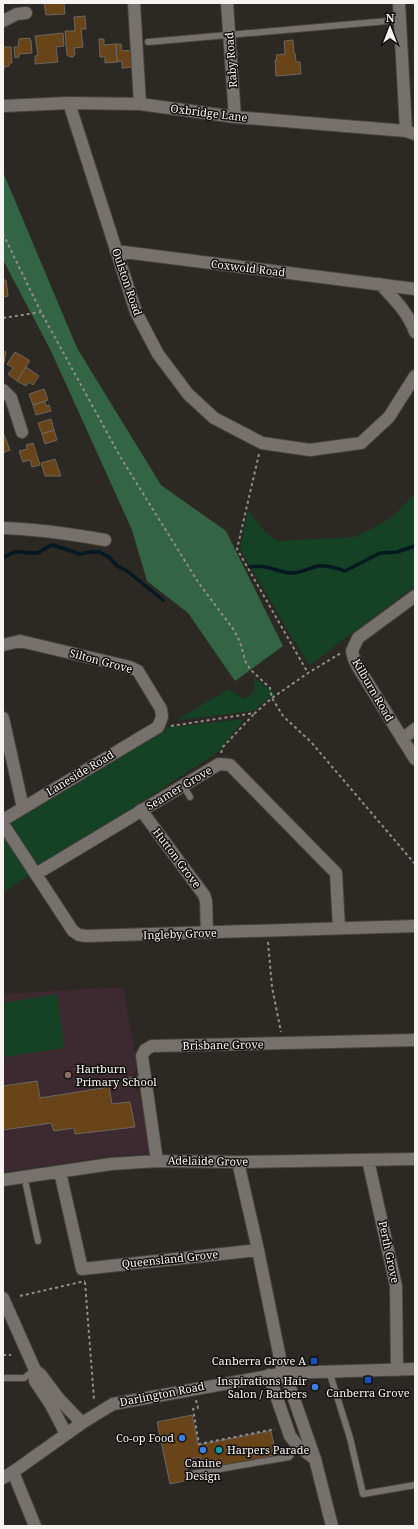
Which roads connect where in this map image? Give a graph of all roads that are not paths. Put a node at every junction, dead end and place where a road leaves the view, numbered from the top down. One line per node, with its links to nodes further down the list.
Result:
1 (134, 3): 10 (street)
2 (227, 3): 7 (street, Raby Road)
3 (399, 3): 5 (street)
4 (26, 13): 6 (street)
5 (399, 20): 7 (lane); 13 (street)
6 (3, 21)
7 (230, 35): 8 (lane); 12 (street, Raby Road)
8 (148, 42)
9 (69, 103): 10 (street, Oxbridge Lane); 11 (street, Oxbridge Lane); 14 (street, Oulston Road)
10 (140, 104): 12 (street, Oxbridge Lane)
11 (3, 106)
12 (235, 117): 13 (street, Oxbridge Lane)
13 (411, 133)
14 (116, 252): 15 (street, Coxwold Road); 18 (street, Oulston Road)
15 (380, 284): 16 (street, Coxwold Road); 17 (street)
16 (415, 289)
17 (415, 332)
18 (415, 376)
19 (3, 390): 20 (street)
20 (22, 432)
21 (3, 528): 22 (street)
22 (105, 540)
23 (415, 596): 28 (street, Kilburn Road)
24 (3, 645): 26 (street, Silton Grove)
25 (3, 718): 32 (street)
26 (158, 727): 32 (street, Laneside Road)
27 (415, 729): 28 (street)
28 (402, 739): 29 (street, Kilburn Road)
29 (415, 759)
30 (183, 786): 31 (lane); 33 (street, Seamer Grove); 38 (street, Seamer Grove)
31 (190, 797)
32 (23, 808): 34 (street, Laneside Road)
33 (141, 810): 36 (street, Seamer Grove); 39 (street, Hutton Grove)
34 (3, 820)
35 (3, 824): 36 (street, Ingleby Grove)
36 (36, 874): 39 (street, Ingleby Grove)
37 (415, 926): 38 (street, Ingleby Grove)
38 (338, 928): 39 (street, Ingleby Grove)
39 (207, 933)
40 (415, 1040): 41 (street, Brisbane Grove)
41 (145, 1079): 42 (lane); 45 (street, Brisbane Grove)
42 (128, 1081)
43 (415, 1159): 44 (street, Adelaide Grove)
44 (368, 1160): 46 (street, Adelaide Grove); 55 (street, Perth Grove)
45 (157, 1161): 46 (street, Adelaide Grove); 47 (street, Adelaide Grove)
46 (238, 1162): 51 (street)
47 (60, 1172): 48 (street, Adelaide Grove); 51 (street, Queensland Grove)
48 (3, 1180)
49 (26, 1185): 50 (lane)
50 (38, 1240)
51 (258, 1250): 57 (street)
52 (3, 1298): 54 (street)
53 (415, 1369): 55 (street, Darlington Road)
54 (35, 1370): 59 (lane); 62 (street); 63 (street)
55 (398, 1370): 56 (street, Darlington Road)
56 (329, 1371): 57 (street, Darlington Road); 67 (lane)
57 (284, 1373): 58 (street, Darlington Road); 60 (street)
58 (269, 1375): 61 (street); 62 (street, Darlington Road)
59 (3, 1378)
60 (296, 1405): 61 (street); 64 (street)
61 (280, 1408): 64 (street)
62 (82, 1423): 63 (street, Darlington Road)
63 (66, 1434): 66 (street, Darlington Road)
64 (302, 1442): 65 (lane); 69 (street)
65 (190, 1474)
66 (8, 1475): 68 (street)
67 (415, 1485)
68 (35, 1526)
69 (332, 1526)

